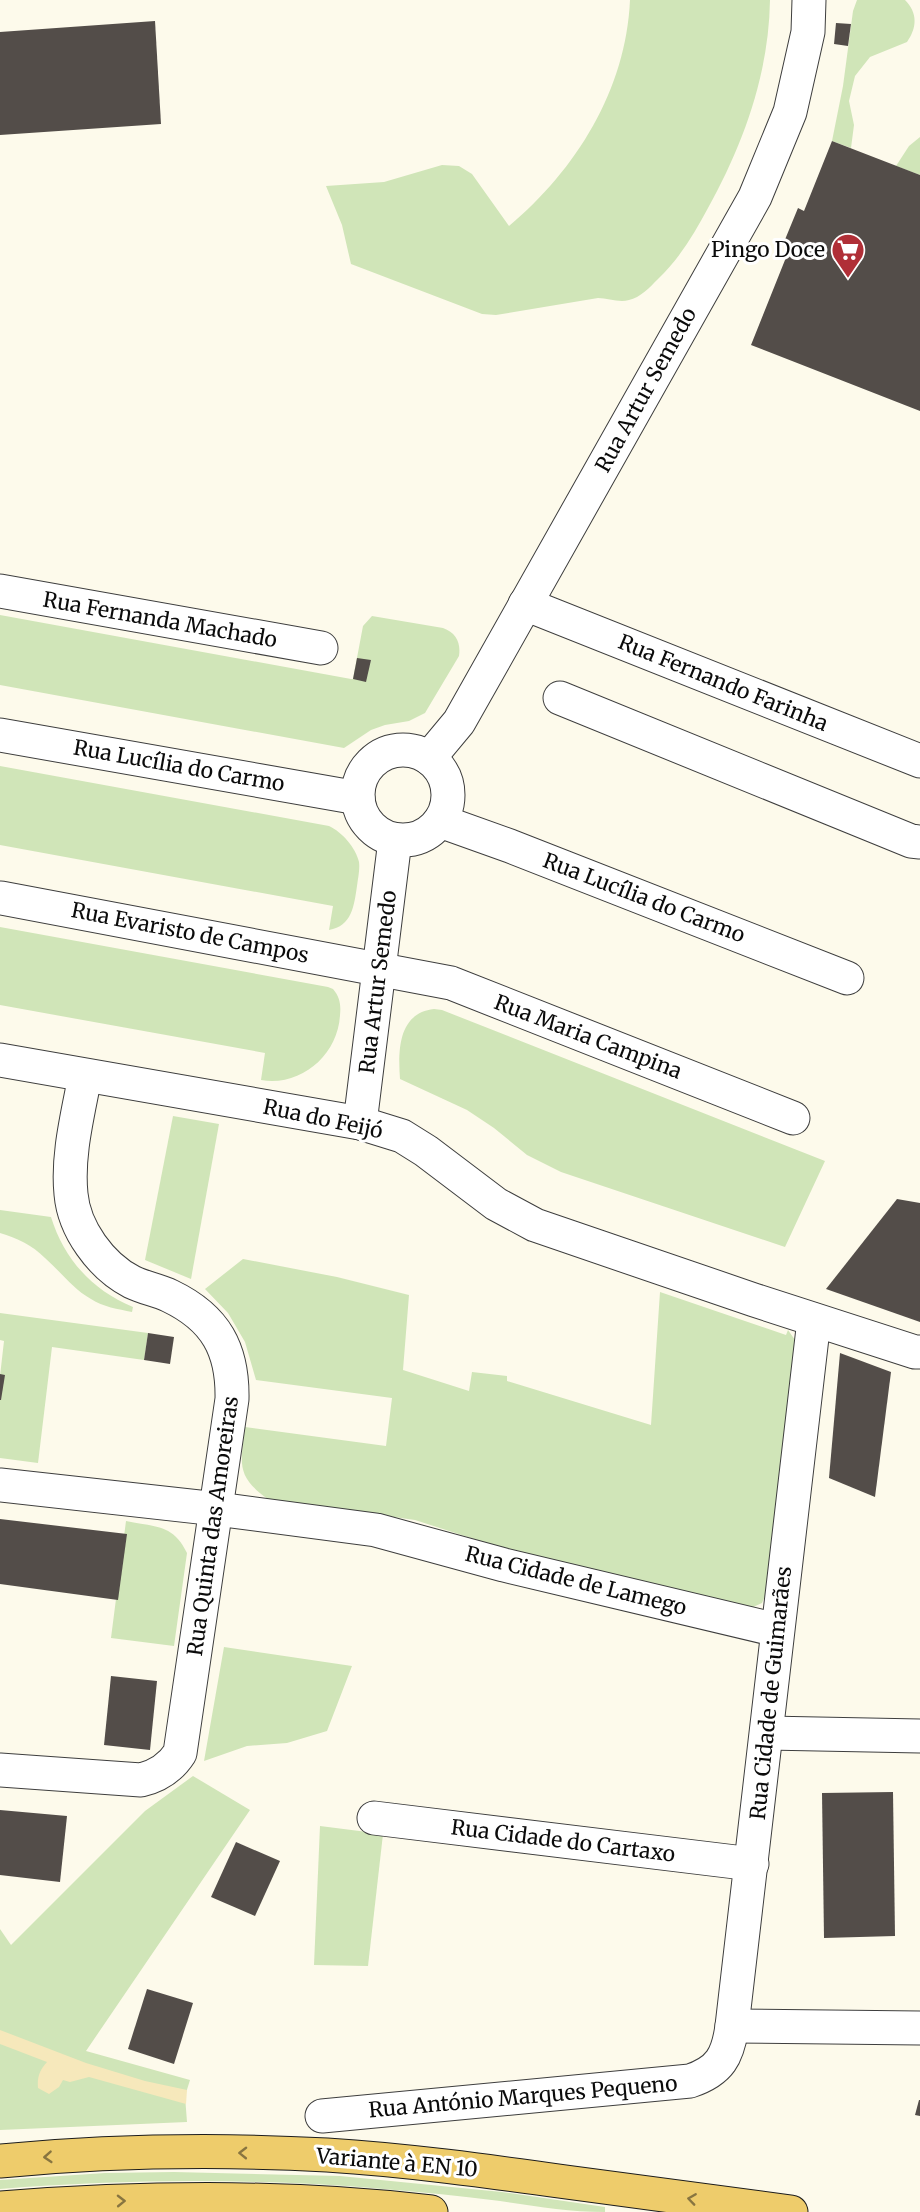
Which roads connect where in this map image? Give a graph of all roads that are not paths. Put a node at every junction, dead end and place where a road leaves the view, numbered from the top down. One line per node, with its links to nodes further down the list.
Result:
1 (809, 0): 3 (street, Rua Artur Semedo)
2 (0, 591): 4 (street, Rua Fernanda Machado)
3 (525, 604): 7 (street, Rua Artur Semedo); 8 (street, Rua Fernando Farinha)
4 (321, 648)
5 (560, 698): 12 (street)
6 (0, 735): 9 (street, Rua Lucília do Carmo)
7 (429, 758): 9 (street); 10 (street)
8 (920, 761)
9 (358, 798): 11 (street)
10 (440, 821): 11 (street); 15 (street, Rua Lucília do Carmo)
11 (395, 840): 14 (street, Rua Artur Semedo)
12 (920, 842)
13 (1, 898): 14 (street, Rua Evaristo de Campos)
14 (380, 969): 18 (street, Rua Maria Campina); 19 (street, Rua Artur Semedo)
15 (847, 978)
16 (0, 1060): 17 (street, Rua do Feijó)
17 (85, 1076): 19 (street, Rua do Feijó); 23 (street, Rua Quinta das Amoreiras)
18 (793, 1118)
19 (360, 1123): 20 (street, Rua do Feijó)
20 (814, 1320): 21 (street, Rua do Feijó); 24 (street, Rua Cidade de Guimarães)
21 (920, 1352)
22 (0, 1485): 23 (street, Rua Cidade de Lamego)
23 (217, 1509): 24 (street, Rua Cidade de Lamego); 27 (street, Rua Quinta das Amoreiras)
24 (777, 1630): 25 (street, Rua Cidade de Guimarães)
25 (767, 1733): 26 (street); 29 (street, Rua Cidade de Guimarães)
26 (920, 1736)
27 (0, 1770)
28 (374, 1818): 29 (street, Rua Cidade do Cartaxo)
29 (752, 1864): 30 (street, Rua Cidade de Guimarães)
30 (732, 2026): 31 (street); 32 (street, Rua Cidade de Guimarães)
31 (920, 2028)
32 (719, 2064): 33 (street, Rua António Marques Pequeno)
33 (322, 2116)
34 (0, 2161): 37 (main road, Variante à EN 10, one-way to 34)
35 (0, 2208): 36 (main road, one-way to 36)
36 (431, 2212)
37 (791, 2212)

